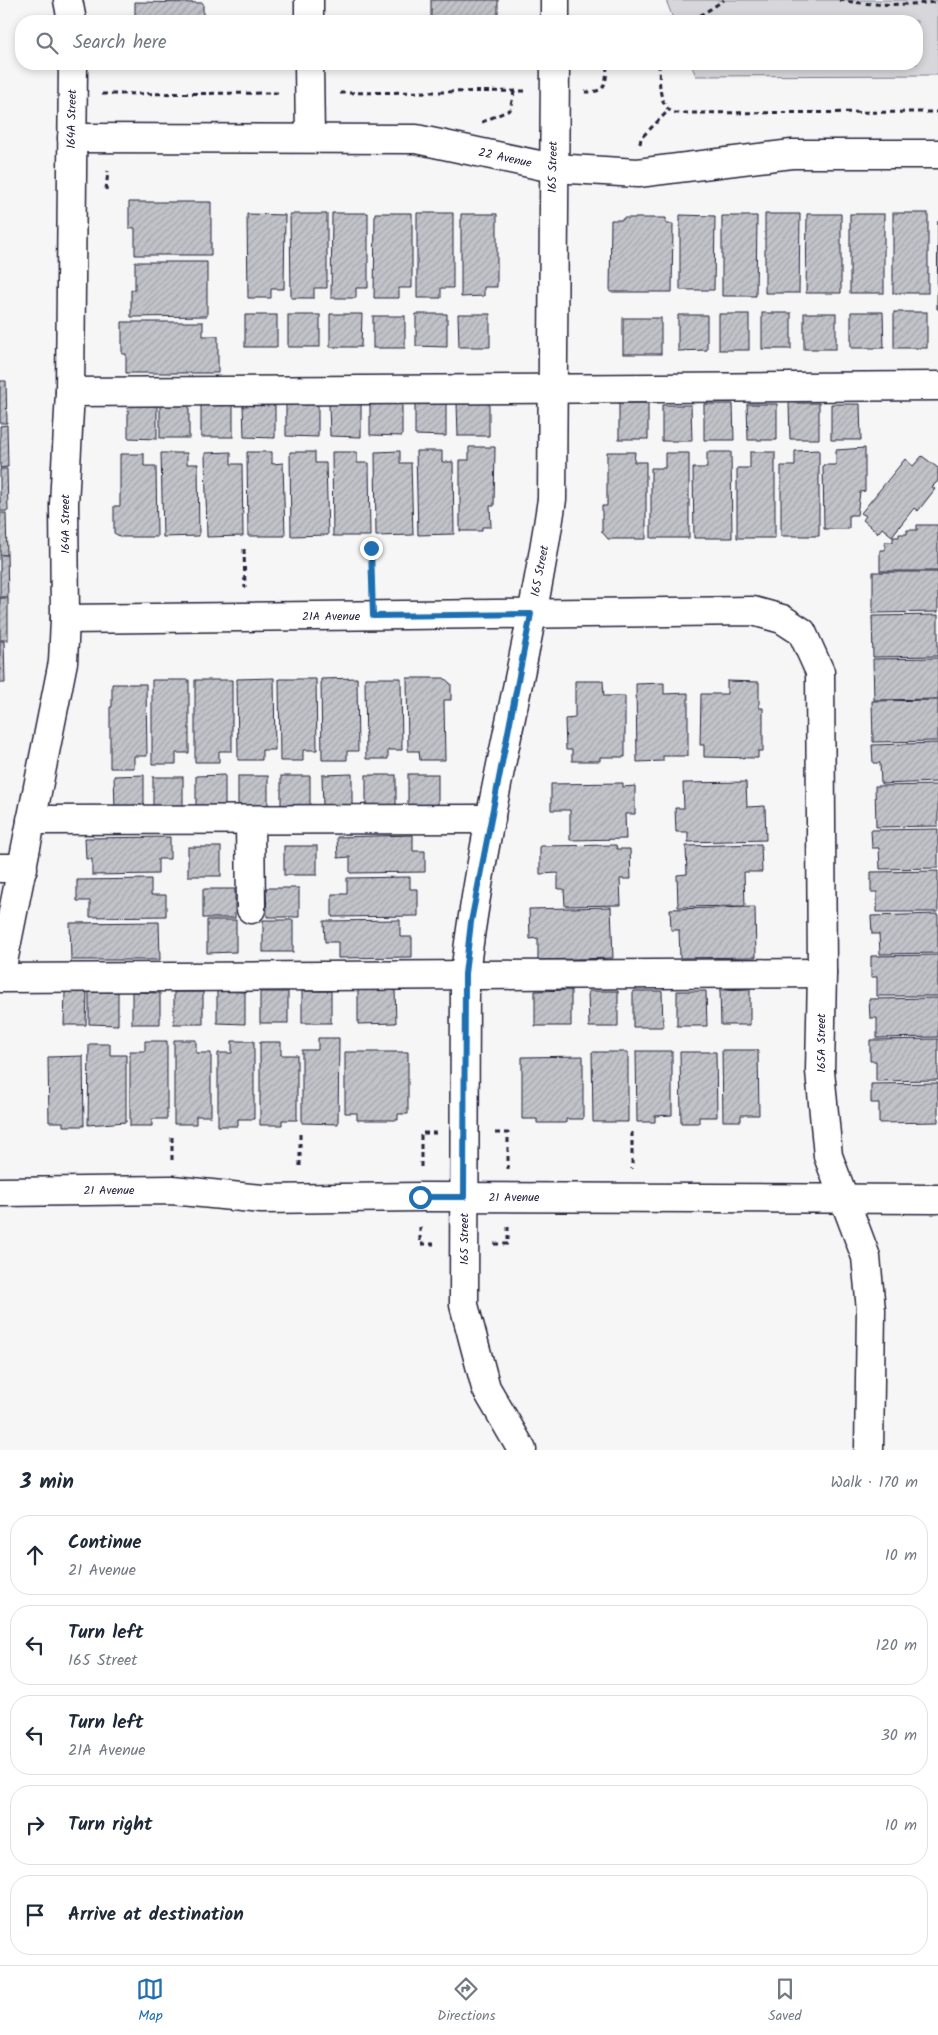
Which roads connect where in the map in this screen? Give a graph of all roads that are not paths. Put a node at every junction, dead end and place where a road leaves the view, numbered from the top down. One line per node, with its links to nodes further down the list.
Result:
1 (68, 0): 4 (street)
2 (309, 0): 5 (street)
3 (555, 0): 6 (street)
4 (71, 15)
5 (309, 15)
6 (555, 15)
7 (73, 70): 10 (street, 164A Street)
8 (309, 70): 11 (street)
9 (555, 70): 13 (street, 165 Street)
10 (72, 138): 11 (street, 22 Avenue); 16 (street, 164A Street)
11 (310, 138): 13 (street, 22 Avenue)
12 (938, 154): 13 (street, 22 Avenue)
13 (553, 168): 15 (street, 165 Street)
14 (938, 386): 15 (street)
15 (553, 388): 16 (street); 17 (street, 165 Street)
16 (70, 392): 18 (street, 164A Street)
17 (531, 614): 18 (street, 21A Avenue); 19 (street, 21A Avenue); 20 (street, 165 Street)
18 (65, 619): 21 (street, 164A Street)
19 (802, 632): 25 (street, 165A Street)
20 (491, 819): 22 (street); 26 (street, 165 Street)
21 (30, 820): 22 (street); 23 (street, 164A Street)
22 (250, 820): 24 (street)
23 (11, 868): 27 (street, 164A Street)
24 (251, 909)
25 (822, 973): 26 (street); 30 (street, 165A Street)
26 (465, 974): 27 (street); 29 (street, 165 Street)
27 (0, 978)
28 (0, 1192): 29 (street, 21 Avenue)
29 (464, 1197): 30 (street, 21 Avenue); 32 (street, 165 Street)
30 (844, 1199): 31 (street, 21 Avenue); 33 (street, 165A Street)
31 (938, 1199)
32 (522, 1450)
33 (870, 1450)

